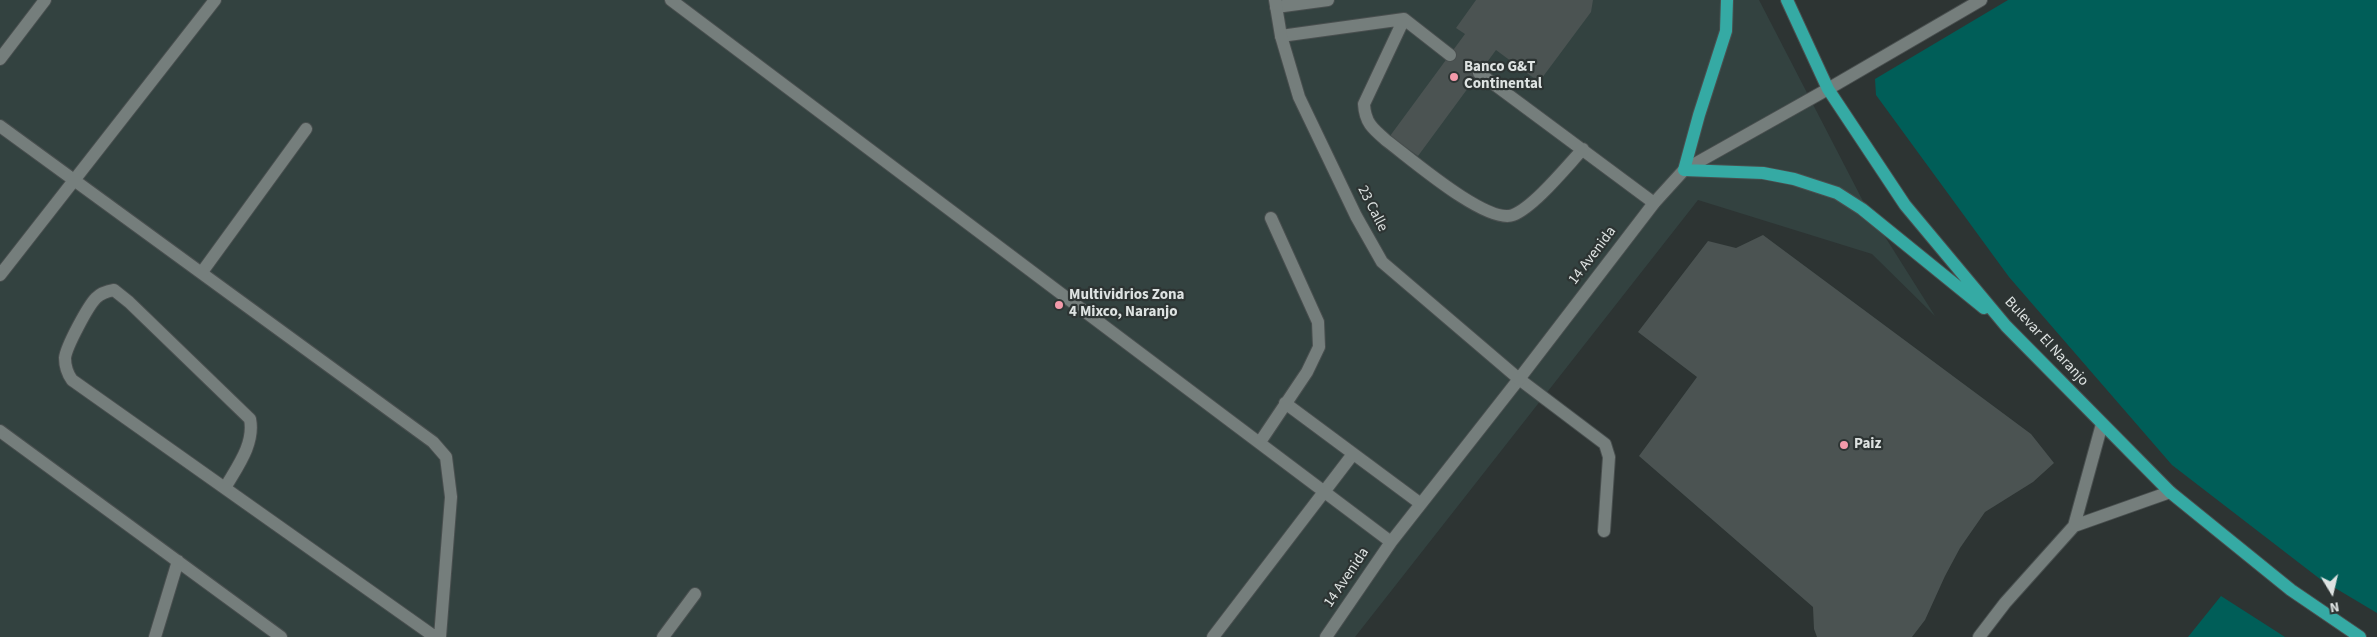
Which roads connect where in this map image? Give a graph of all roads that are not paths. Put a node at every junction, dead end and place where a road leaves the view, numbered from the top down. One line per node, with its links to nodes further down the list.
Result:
1 (45, 0): 12 (street)
2 (215, 0): 19 (street)
3 (671, 0): 29 (street)
4 (1328, 0): 8 (street)
5 (1727, 0): 18 (main road)
6 (1787, 0): 14 (main road, Bulevar El Naranjo)
7 (1981, 0): 14 (street, 14 Avenida)
8 (1275, 4): 10 (street, 23 Calle)
9 (1404, 19): 10 (street); 11 (street); 17 (street)
10 (1281, 36): 25 (street, 23 Calle)
11 (1450, 54)
12 (0, 59)
13 (1479, 73): 17 (street)
14 (1828, 89): 18 (street, 14 Avenida); 24 (main road, Bulevar El Naranjo)
15 (0, 126): 19 (street)
16 (306, 129): 22 (street)
17 (1583, 149): 20 (street)
18 (1684, 170): 20 (street, 14 Avenida); 24 (main road)
19 (74, 179): 22 (street); 23 (street)
20 (1654, 203): 25 (street, 14 Avenida)
21 (1271, 218): 26 (street)
22 (202, 272): 43 (street)
23 (0, 275)
24 (2006, 326): 27 (main road, Bulevar El Naranjo)
25 (1519, 379): 34 (street, 14 Avenida); 36 (street, 23 Calle)
26 (1285, 403): 29 (street); 30 (street)
27 (2102, 424): 33 (main road, Bulevar El Naranjo); 35 (street)
28 (0, 431): 38 (street)
29 (1260, 442): 32 (street)
30 (1352, 454): 32 (street); 34 (street)
31 (225, 488): 31 (street); 42 (street)
32 (1323, 492): 37 (street); 45 (street)
33 (2170, 492): 35 (street); 48 (main road, Bulevar El Naranjo)
34 (1421, 504): 37 (street, 14 Avenida)
35 (2074, 526): 47 (street)
36 (1604, 531)
37 (1391, 542): 46 (street, 14 Avenida)
38 (178, 561): 40 (street); 41 (street)
39 (695, 594): 44 (street)
40 (155, 637)
41 (281, 637)
42 (435, 637)
43 (440, 637)
44 (663, 637)
45 (1213, 637)
46 (1326, 637)
47 (1979, 637)
48 (2360, 637)

